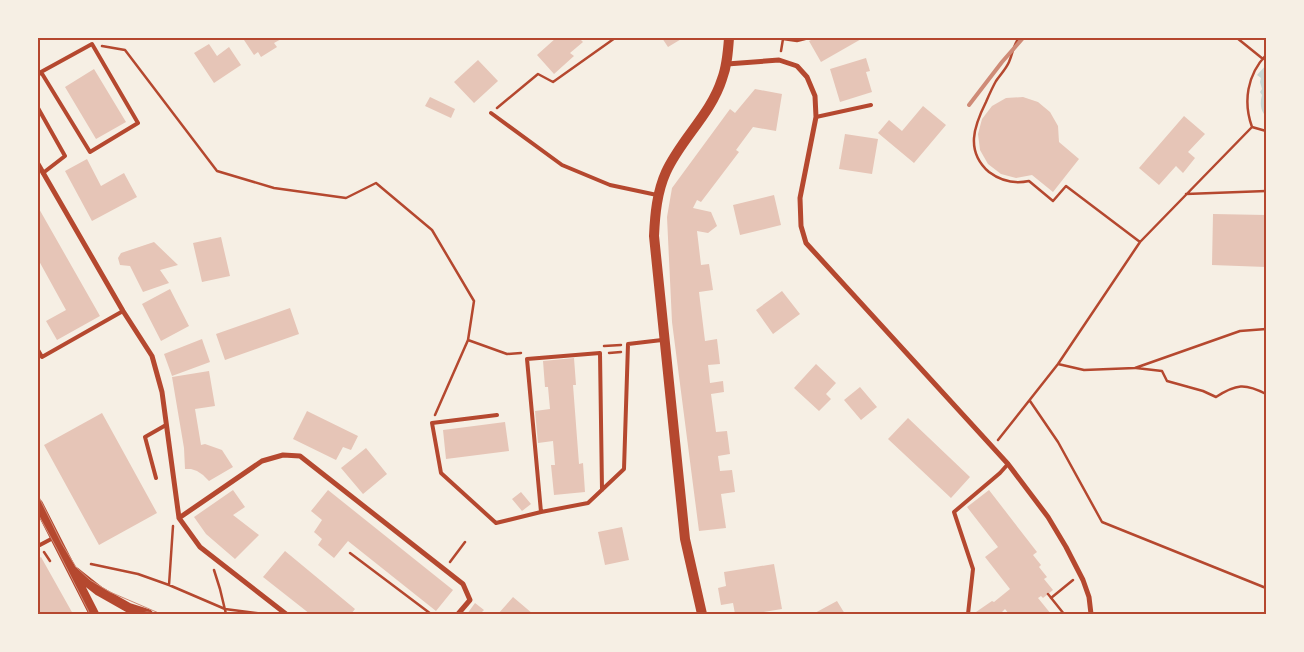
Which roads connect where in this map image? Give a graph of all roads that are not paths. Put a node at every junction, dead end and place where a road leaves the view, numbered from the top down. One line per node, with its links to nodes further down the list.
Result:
1 (729, 38): 2 (main road)
2 (727, 64): 7 (street); 10 (main road)
3 (39, 74): 3 (lane)
4 (871, 105): 7 (lane)
5 (38, 108): 9 (lane)
6 (490, 113): 10 (lane)
7 (816, 117): 16 (street)
8 (38, 164): 9 (street)
9 (43, 173): 11 (street)
10 (659, 196): 12 (main road)
11 (123, 311): 13 (lane); 15 (street)
12 (665, 340): 18 (lane); 29 (main road)
13 (38, 350)
14 (497, 414): 20 (lane)
15 (166, 425): 17 (lane); 21 (street)
16 (1008, 464): 30 (lane); 31 (street)
17 (156, 478)
18 (602, 490): 20 (lane); 20 (lane)
19 (38, 504): 22 (main road)
20 (541, 512)
21 (176, 519): 27 (street); 28 (street)
22 (55, 537): 23 (lane); 24 (main road)
23 (38, 546)
24 (72, 570): 25 (main road); 26 (main road)
25 (94, 614)
26 (148, 614)
27 (286, 614)
28 (458, 614)
29 (702, 614)
30 (968, 614)
31 (1091, 614)

